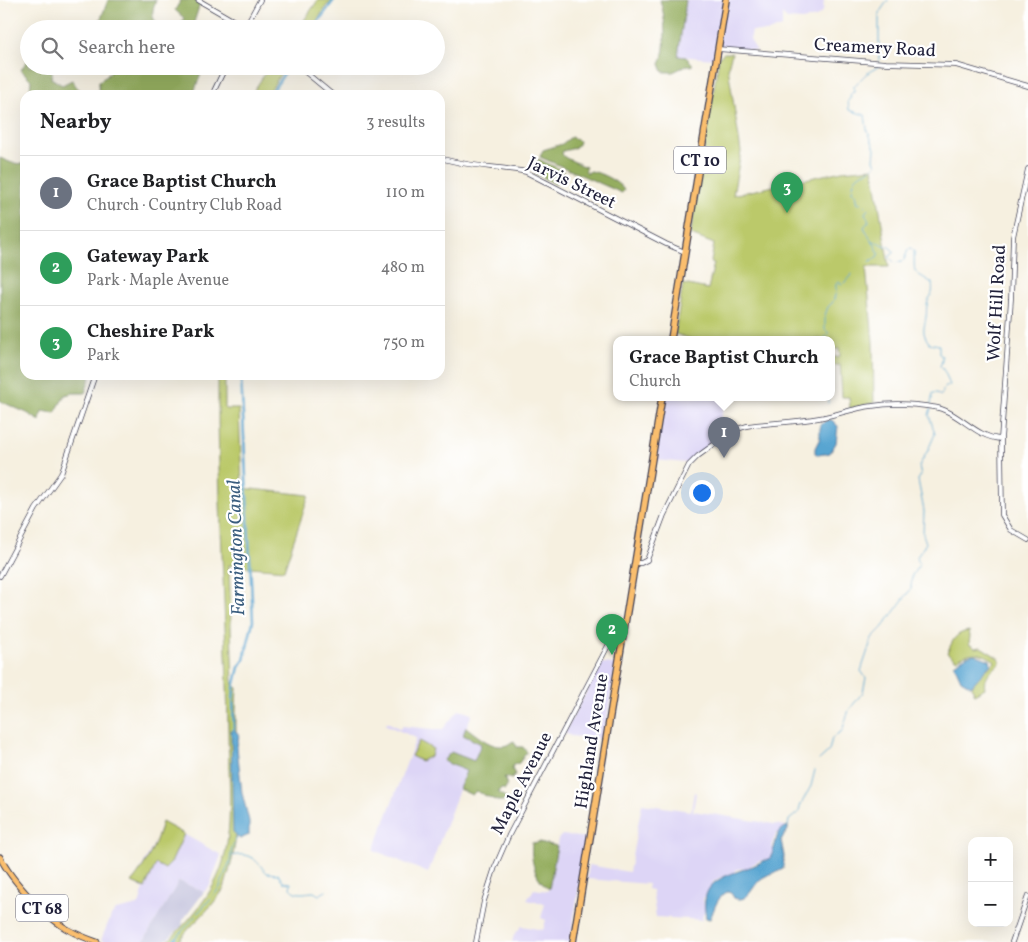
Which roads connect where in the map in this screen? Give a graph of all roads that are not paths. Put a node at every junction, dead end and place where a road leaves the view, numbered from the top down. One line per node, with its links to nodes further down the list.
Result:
1 (198, 0): 4 (street)
2 (260, 0): 5 (street)
3 (726, 0): 6 (highway, CT 10)
4 (232, 20)
5 (249, 20)
6 (718, 49): 9 (street, Creamery Road); 14 (highway, CT 10)
7 (222, 75): 10 (street)
8 (309, 75): 11 (street)
9 (1028, 86)
10 (214, 90)
11 (327, 90)
12 (445, 159): 14 (street, Jarvis Street)
13 (1028, 170): 18 (street, Wolf Hill Road)
14 (685, 252): 15 (highway, CT 10)
15 (671, 336)
16 (93, 380): 21 (street)
17 (661, 401): 20 (highway, Highland Avenue)
18 (1001, 439): 19 (street, Wolf Hill Road); 20 (street)
19 (1028, 540)
20 (636, 563): 22 (highway, Highland Avenue)
21 (0, 576)
22 (623, 637): 26 (street, Maple Avenue); 27 (highway, Highland Avenue)
23 (0, 857): 25 (main road, CT 68)
24 (1028, 896): 28 (street)
25 (98, 942)
26 (476, 942)
27 (573, 942)
28 (1012, 942)

